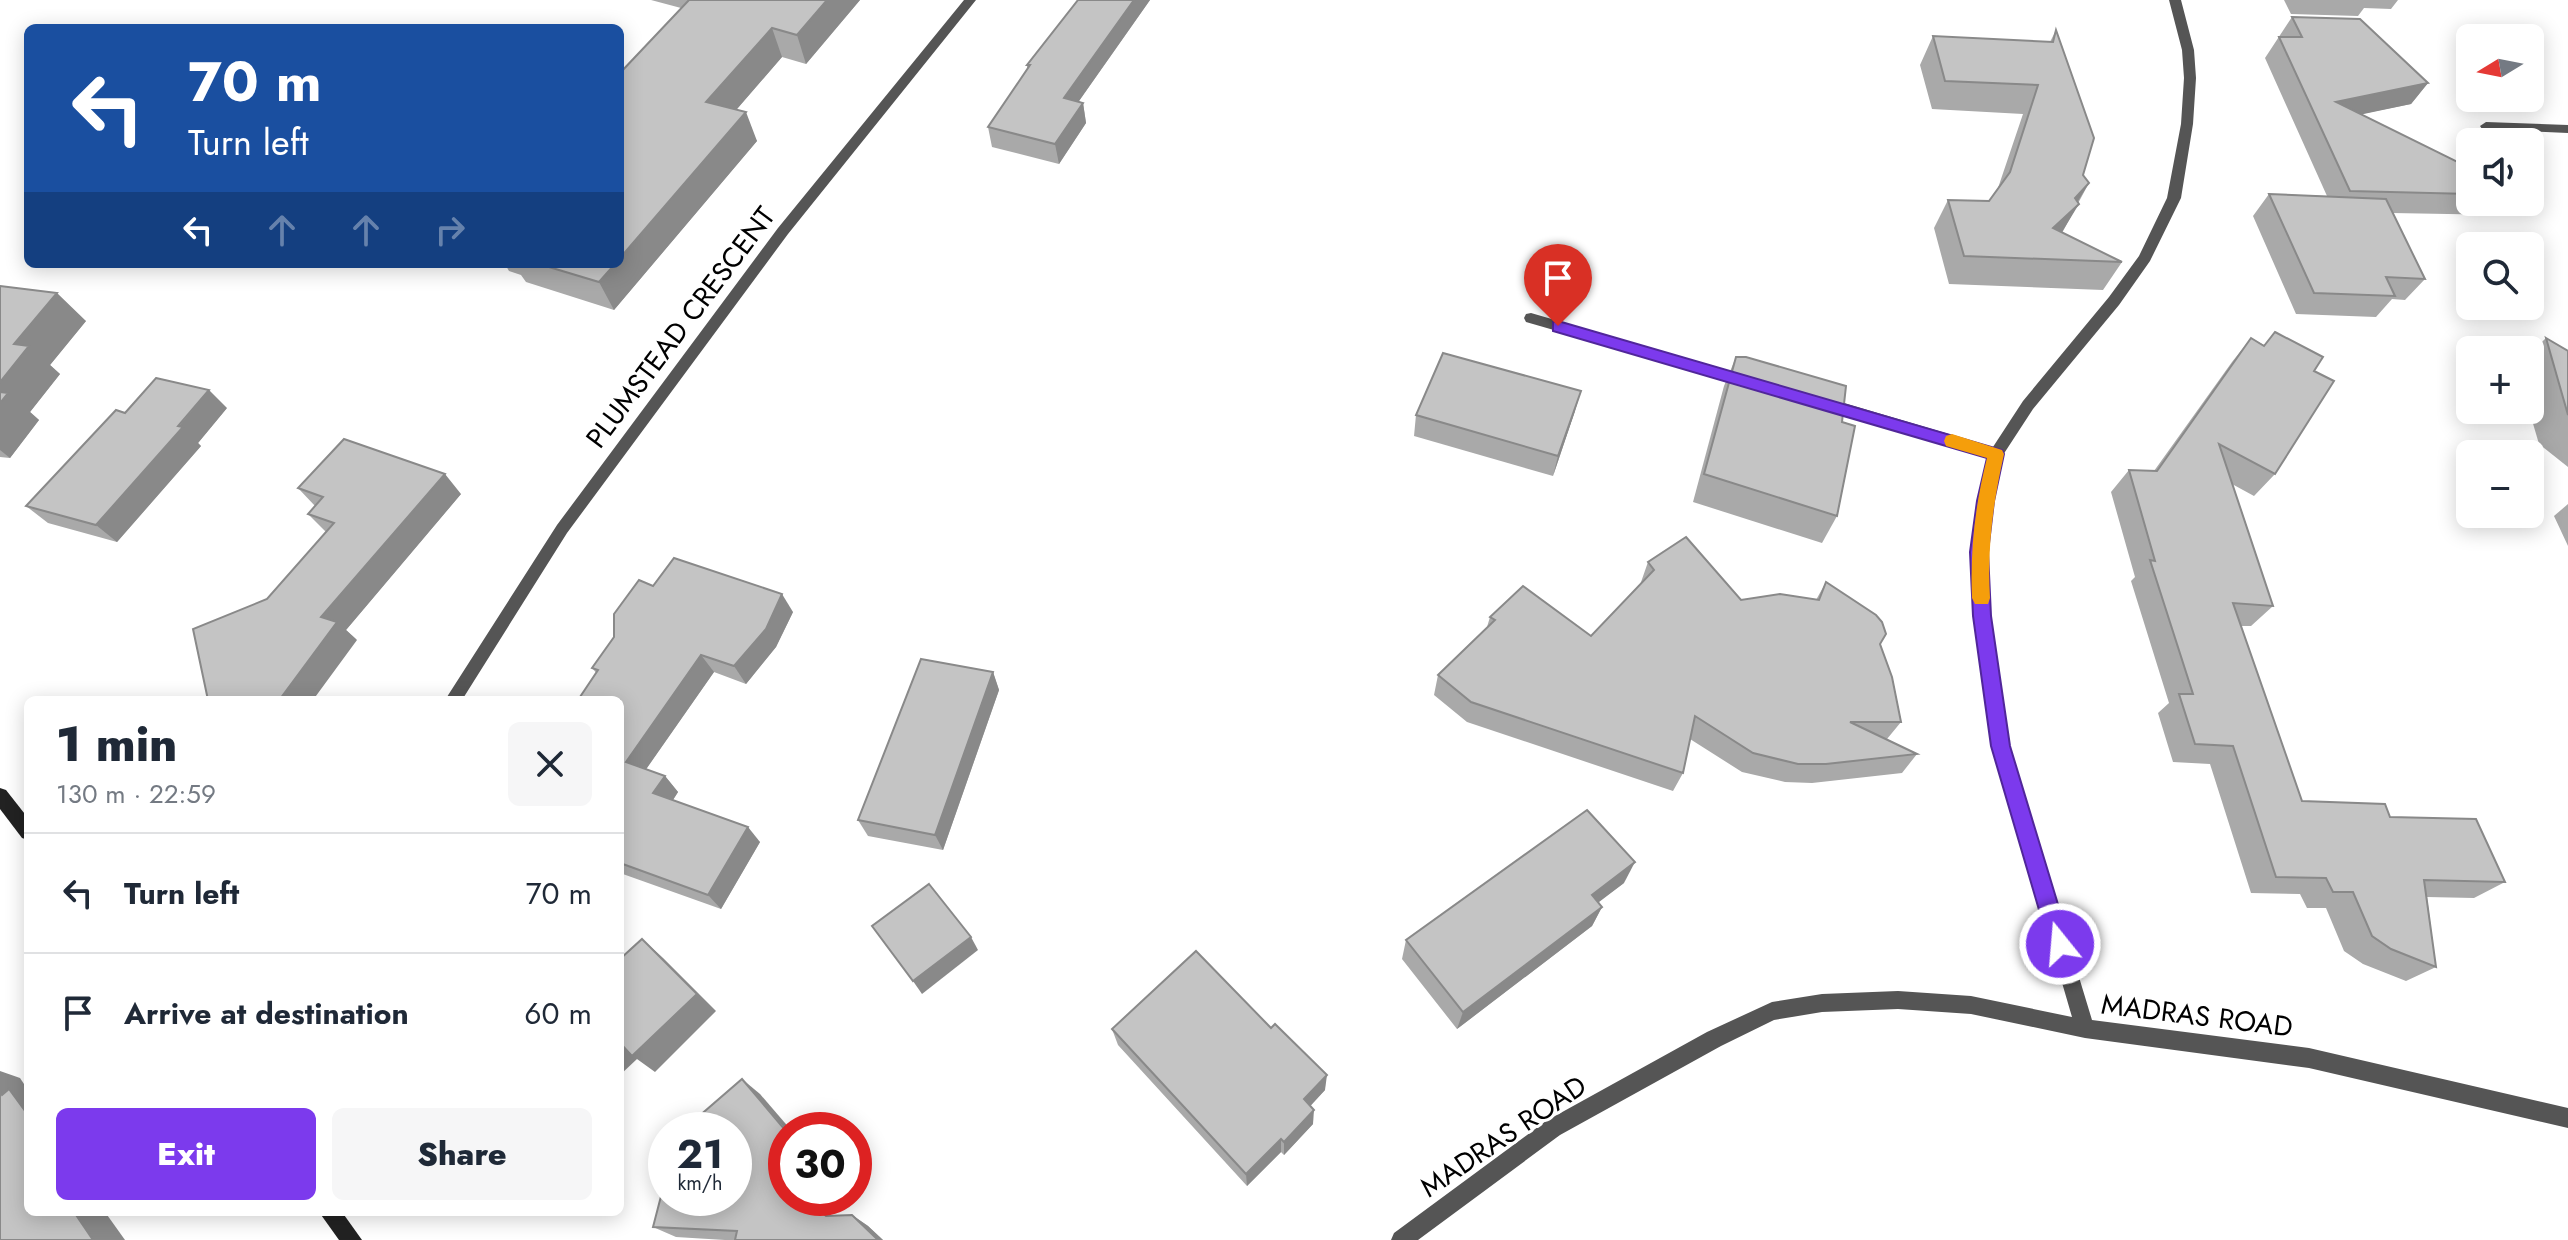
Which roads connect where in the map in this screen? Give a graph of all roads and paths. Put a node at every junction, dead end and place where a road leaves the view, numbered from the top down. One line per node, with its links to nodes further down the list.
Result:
1 (970, 0): 9 (street, PLUMSTEAD CRESCENT)
2 (2175, 0): 8 (street)
3 (2486, 126): 4 (street)
4 (2568, 129)
5 (1531, 318): 6 (street)
6 (1764, 386)
7 (1806, 397): 8 (street)
8 (1996, 454): 12 (street)
9 (456, 696)
10 (2, 802): 11 (street)
11 (24, 827)
12 (2085, 1029): 13 (street, MADRAS ROAD); 16 (street, MADRAS ROAD)
13 (2568, 1118)
14 (332, 1216): 15 (street)
15 (352, 1240)
16 (1401, 1240)

